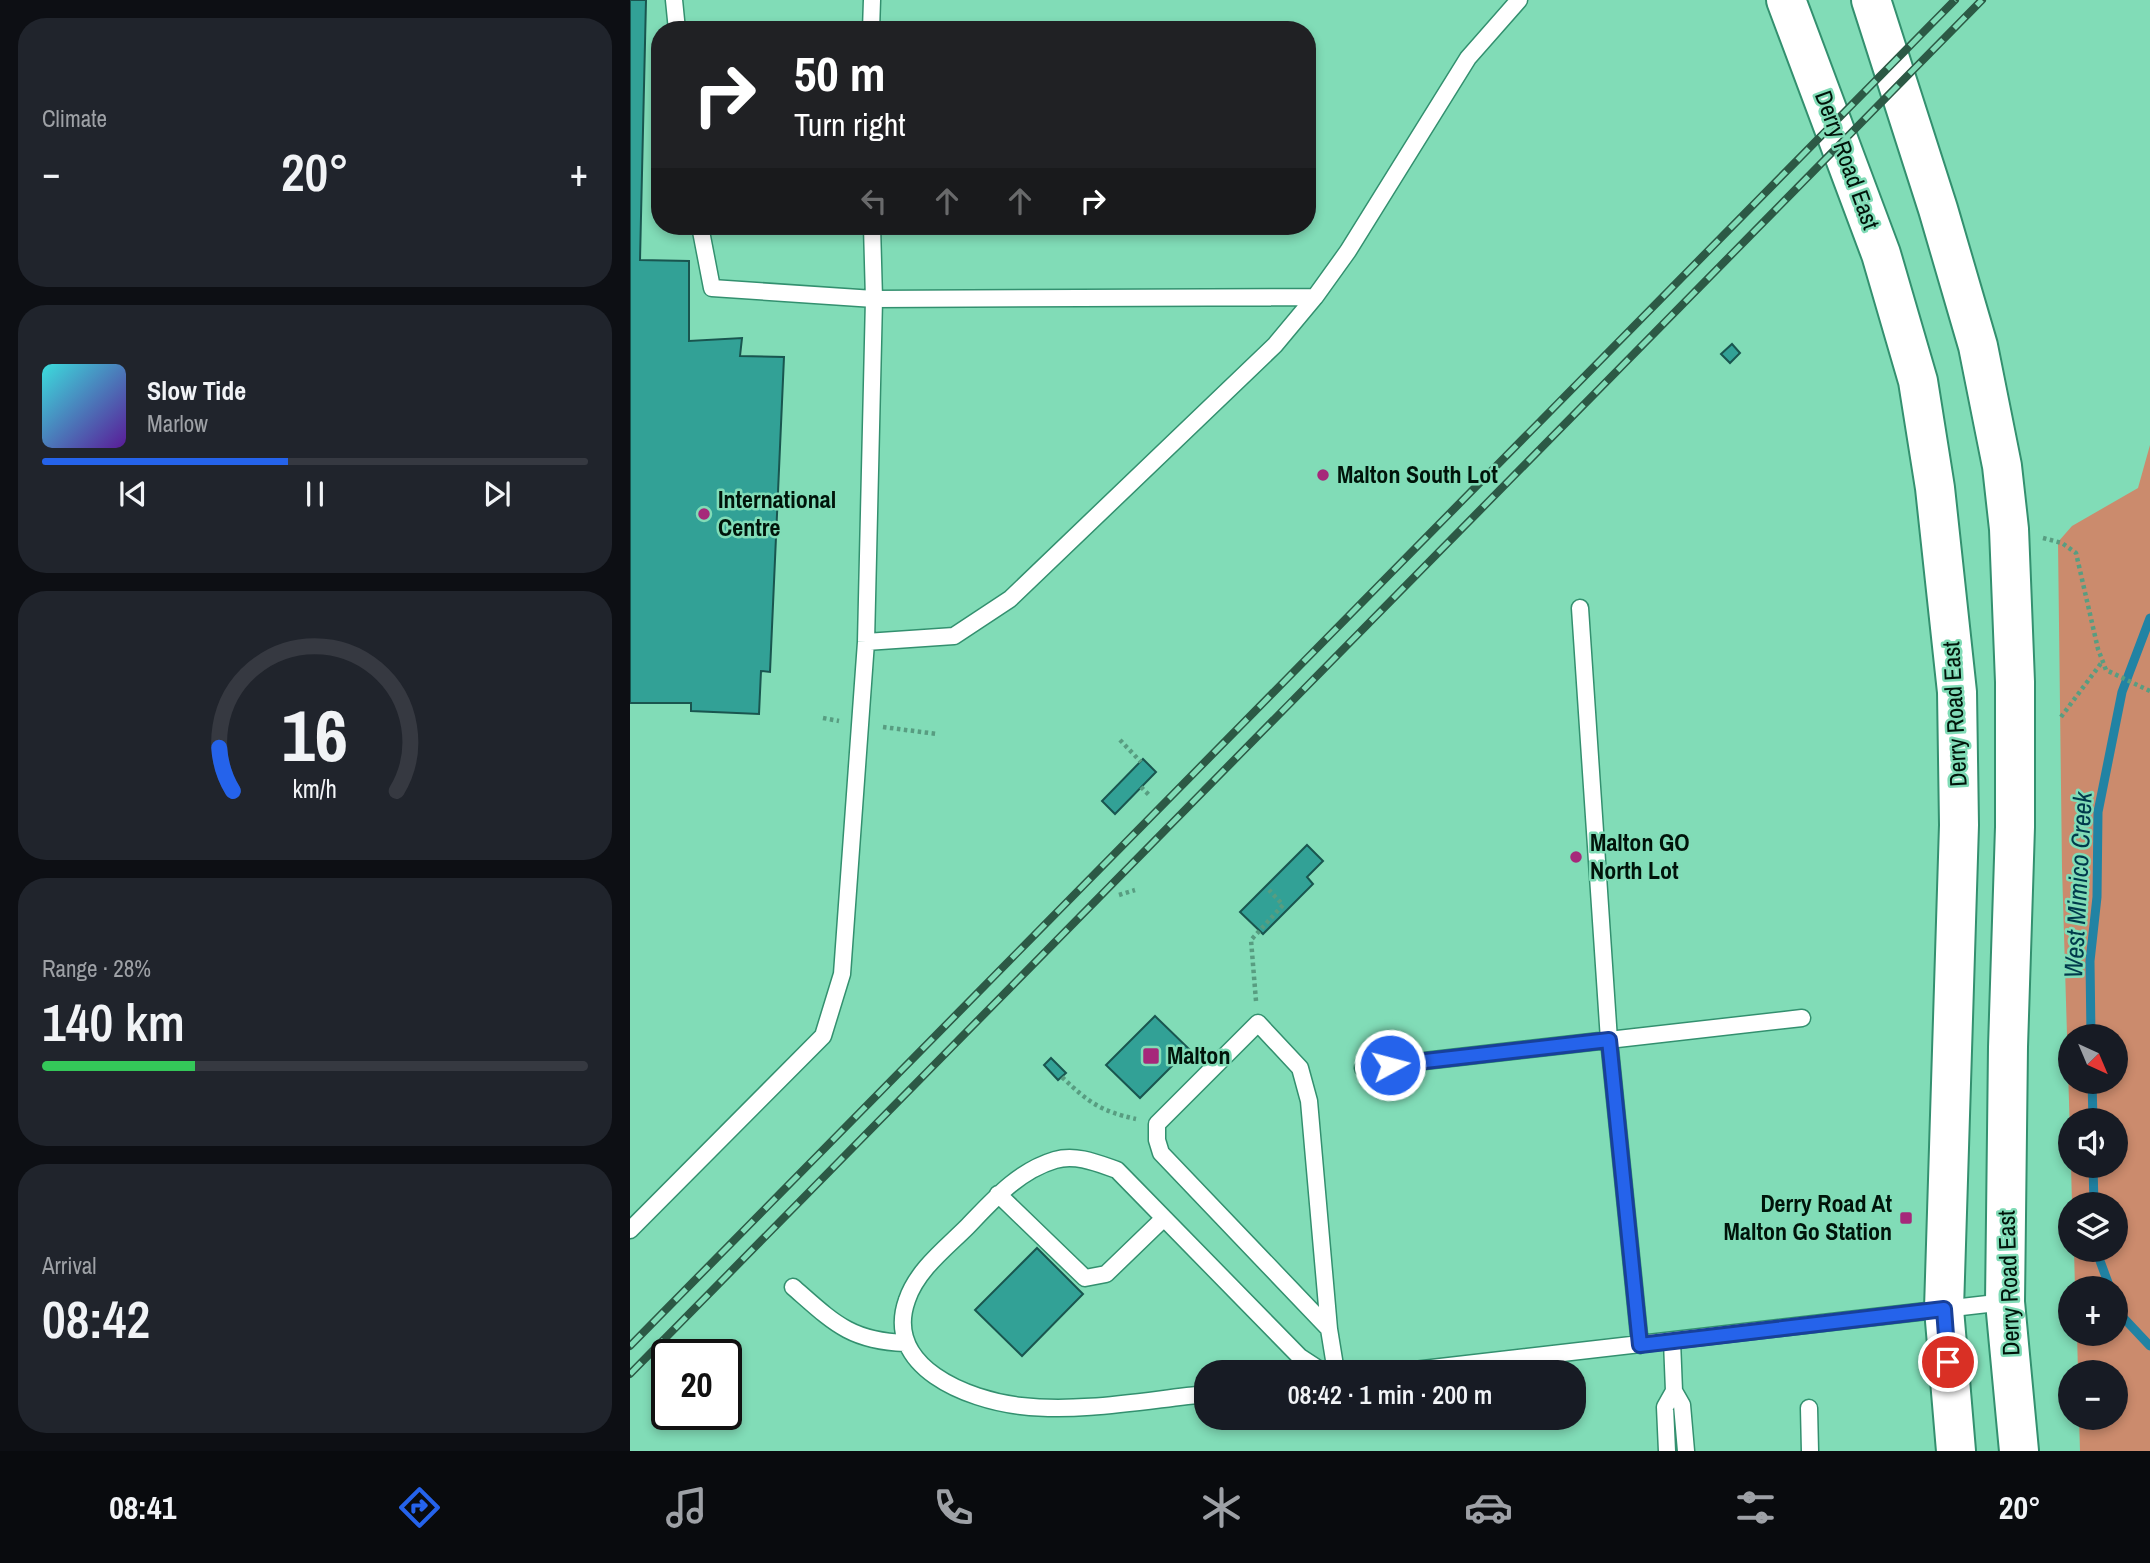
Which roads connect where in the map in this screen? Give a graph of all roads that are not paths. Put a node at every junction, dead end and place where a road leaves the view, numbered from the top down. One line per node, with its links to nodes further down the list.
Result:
1 (674, 0): 6 (lane)
2 (872, 0): 7 (lane)
3 (1519, 0): 10 (lane)
4 (1786, 0): 22 (main road, Derry Road East)
5 (1871, 0): 21 (main road, Derry Road East)
6 (676, 21)
7 (871, 21)
8 (702, 235): 11 (lane)
9 (872, 235): 11 (lane)
10 (1315, 297): 11 (lane); 13 (lane)
11 (874, 299): 13 (lane)
12 (1580, 608): 15 (lane)
13 (866, 642): 19 (lane)
14 (1802, 1018): 15 (lane)
15 (1609, 1040): 16 (lane); 26 (lane)
16 (1363, 1069)
17 (998, 1194): 18 (lane); 18 (lane); 25 (lane)
18 (1164, 1218): 27 (lane)
19 (630, 1230)
20 (793, 1287): 25 (lane)
21 (2005, 1302): 22 (lane); 37 (main road, Derry Road East)
22 (1944, 1309): 24 (lane); 36 (main road, Derry Road East)
23 (1329, 1329): 23 (lane); 28 (lane)
24 (1672, 1341): 26 (lane); 30 (lane)
25 (905, 1343): 31 (lane)
26 (1640, 1345): 29 (lane)
27 (1305, 1360)
28 (1334, 1360)
29 (1505, 1360)
30 (1674, 1391): 33 (lane); 34 (lane)
31 (1194, 1395)
32 (1809, 1408): 35 (lane)
33 (1667, 1451)
34 (1686, 1451)
35 (1810, 1451)
36 (1956, 1451)
37 (2019, 1451)

